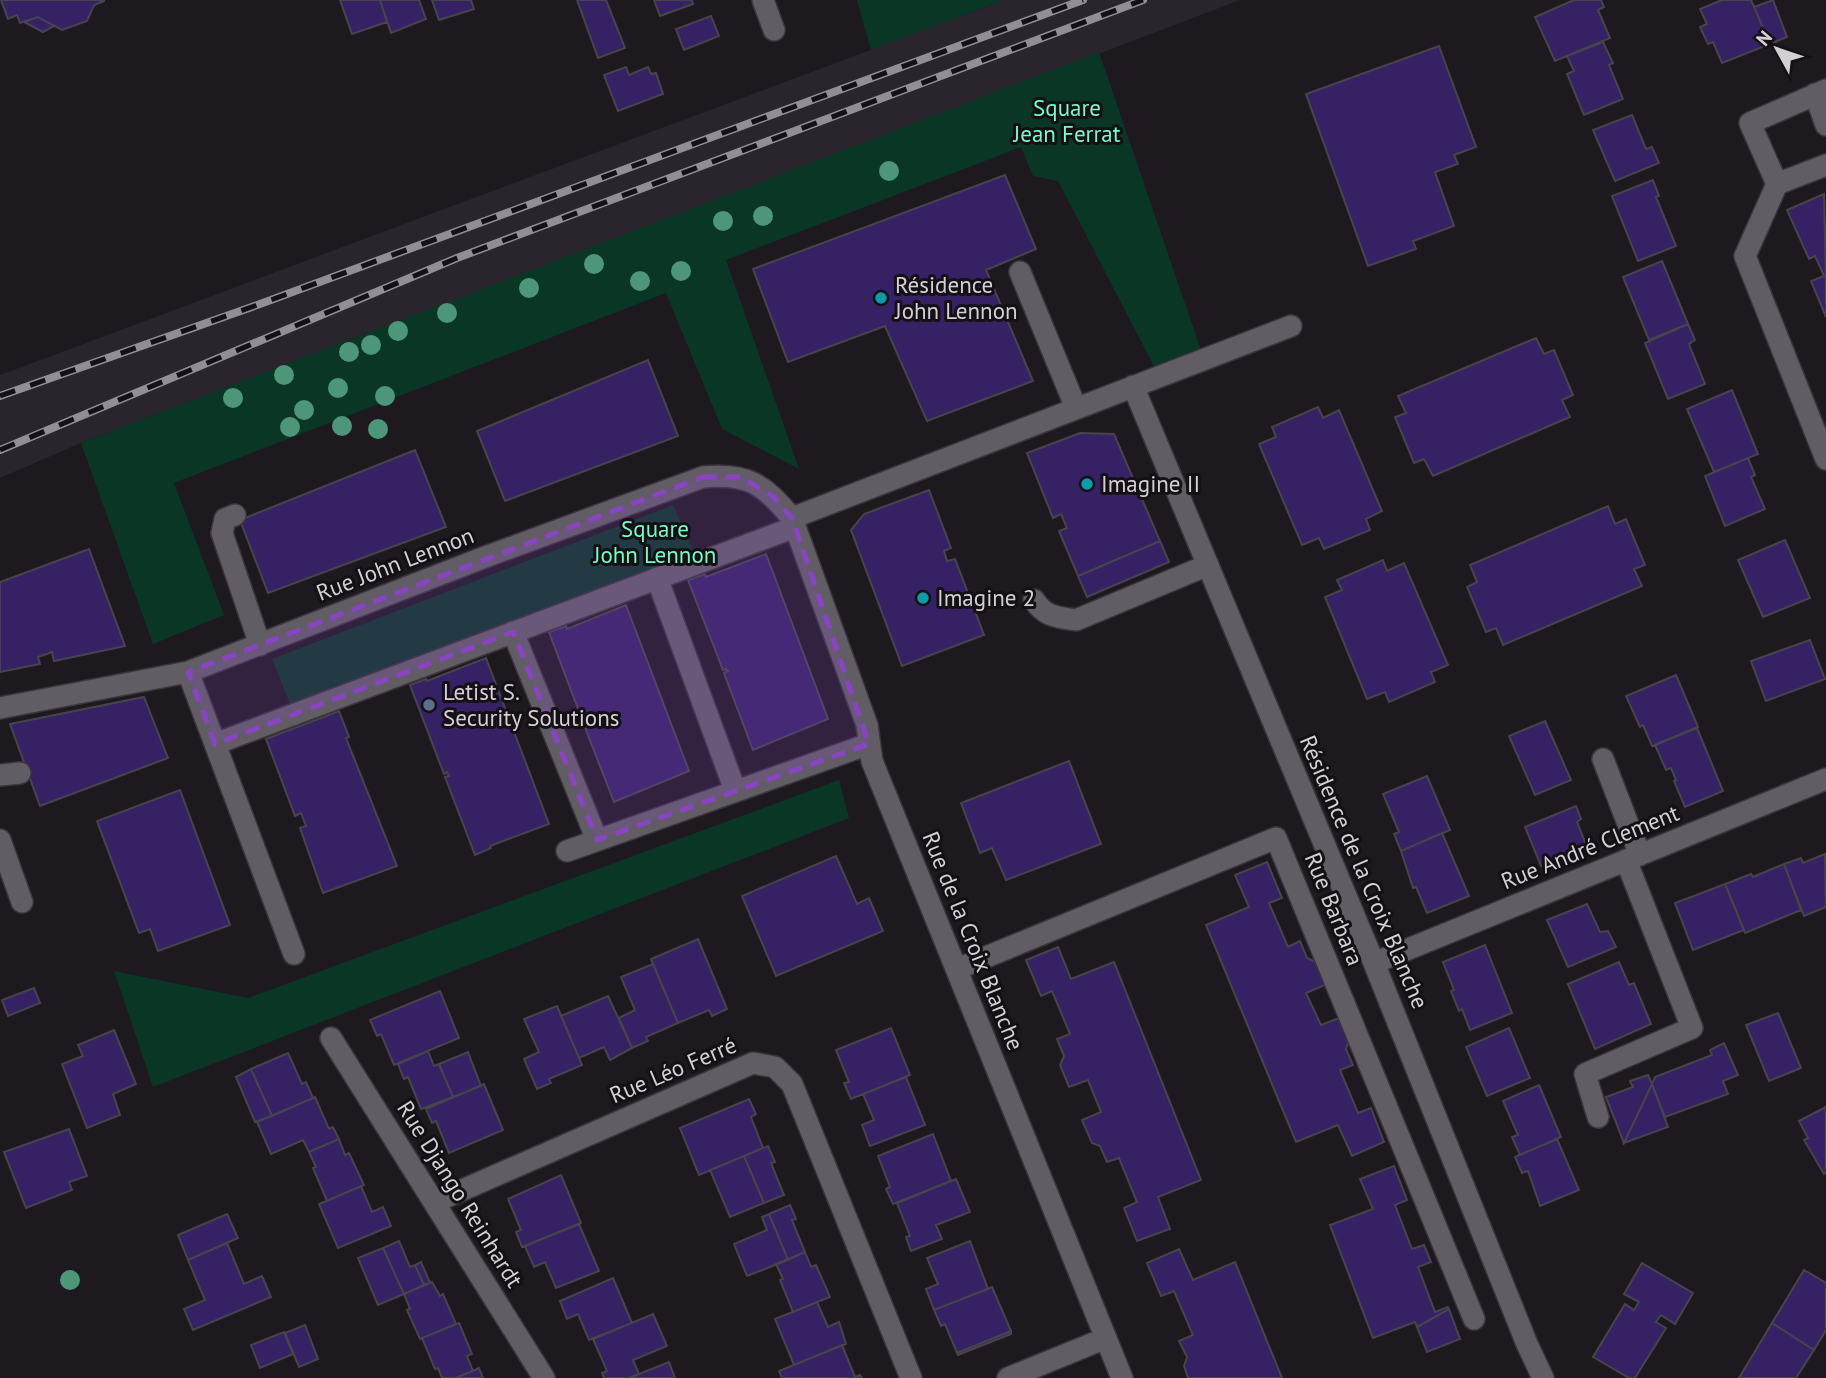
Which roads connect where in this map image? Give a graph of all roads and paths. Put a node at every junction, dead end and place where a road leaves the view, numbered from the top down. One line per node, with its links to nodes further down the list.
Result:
1 (763, 0): 2 (street)
2 (774, 30)
3 (1820, 92): 4 (street); 6 (street)
4 (1826, 125)
5 (1826, 165): 6 (street)
6 (1777, 184): 11 (street)
7 (1020, 272): 10 (street)
8 (1291, 326): 9 (street)
9 (1133, 386): 10 (street); 14 (street, Résidence de la Croix Blanche)
10 (1076, 408): 13 (street)
11 (1826, 459)
12 (235, 515): 18 (street)
13 (794, 523): 15 (street); 18 (street, Rue John Lennon); 22 (street, Rue de la Croix Blanche)
14 (1208, 565): 16 (street); 32 (street, Résidence de la Croix Blanche)
15 (657, 578): 17 (street); 25 (street)
16 (1034, 600)
17 (513, 632): 21 (street); 27 (street)
18 (260, 645): 19 (street, Rue John Lennon)
19 (188, 672): 20 (street, Rue John Lennon); 21 (street)
20 (0, 708)
21 (215, 744): 31 (street)
22 (869, 744): 25 (street); 33 (street, Rue de la Croix Blanche)
23 (1603, 759): 29 (street)
24 (1826, 779): 29 (street, Rue André Clement)
25 (735, 790): 27 (street)
26 (0, 839): 30 (street)
27 (597, 840): 28 (street)
28 (567, 851)
29 (1633, 858): 32 (street, Rue André Clement); 35 (street)
30 (22, 902)
31 (294, 954)
32 (1374, 963): 43 (street, Résidence de la Croix Blanche)
33 (957, 969): 37 (street, Rue Barbara); 38 (street, Rue de la Croix Blanche)
34 (331, 1038): 36 (street, Rue Django Reinhardt)
35 (1598, 1117)
36 (435, 1202): 39 (street, Rue Django Reinhardt); 40 (street, Rue Léo Ferré)
37 (1474, 1319)
38 (1106, 1338): 41 (street); 42 (street, Rue de la Croix Blanche)
39 (544, 1378)
40 (911, 1378)
41 (1007, 1378)
42 (1122, 1378)
43 (1542, 1378)

